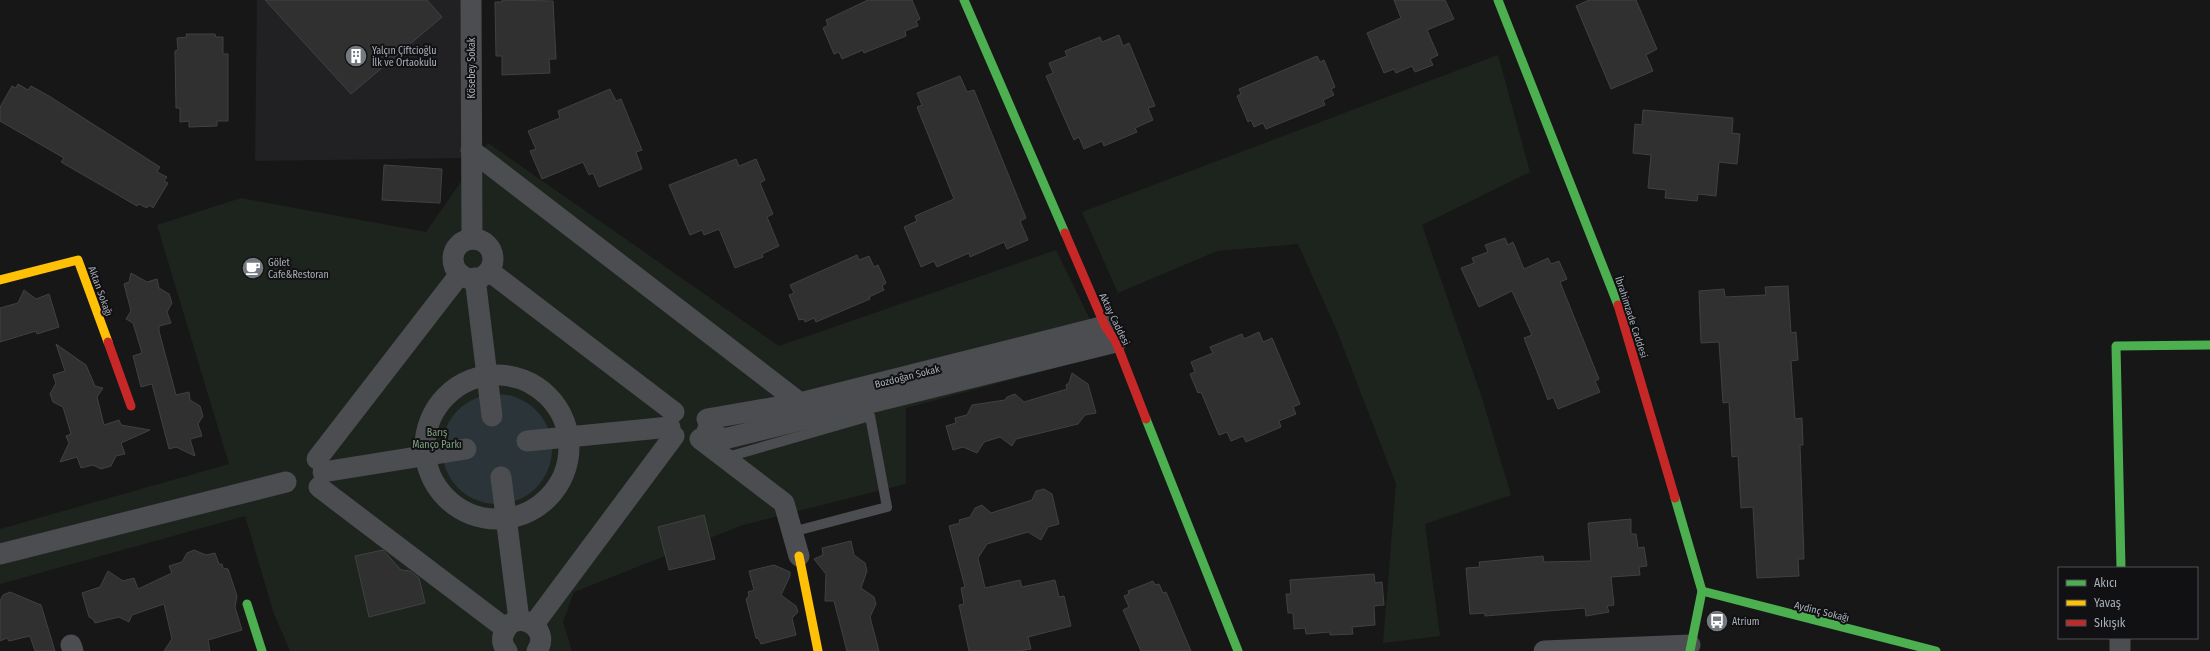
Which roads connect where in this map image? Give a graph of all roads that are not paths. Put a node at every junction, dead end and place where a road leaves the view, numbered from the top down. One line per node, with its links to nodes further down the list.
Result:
1 (471, 0): 4 (street, Kösebey Sokak)
2 (964, 0): 8 (main road, Aktay Caddesi)
3 (1498, 0): 29 (main road, İbrahimzade Caddesi)
4 (471, 143): 5 (street, Kösebey Sokak); 11 (street)
5 (472, 239): 6 (street); 6 (street)
6 (474, 274): 10 (street); 14 (street); 21 (street)
7 (0, 280): 12 (main road, Aktan Sokağı)
8 (1110, 334): 11 (street, Bozdoğan Sokak); 15 (street); 38 (main road, Aktay Caddesi)
9 (2210, 345): 28 (main road)
10 (486, 373): 13 (street); 16 (street); 19 (street)
11 (800, 403): 15 (street, Bozdoğan Sokak)
12 (131, 406)
13 (492, 416)
14 (673, 425): 16 (street); 31 (street)
15 (705, 430): 20 (street)
16 (571, 436): 17 (street); 24 (street)
17 (526, 441)
18 (466, 449): 19 (street)
19 (422, 455): 21 (street); 24 (street)
20 (724, 458): 25 (street); 25 (lane)
21 (320, 473): 31 (street)
22 (501, 477): 24 (street)
23 (286, 482): 26 (street)
24 (508, 522): 31 (street)
25 (792, 532): 27 (street)
26 (0, 554)
27 (799, 556): 37 (main road)
28 (2121, 567)
29 (1702, 591): 33 (main road, İbrahimzade Caddesi); 40 (main road, Aydinç Sokağı)
30 (247, 604): 34 (main road)
31 (519, 624): 35 (street); 36 (street)
32 (2120, 639): 41 (street)
33 (1690, 648): 39 (street)
34 (262, 651)
35 (506, 651)
36 (537, 651)
37 (818, 651)
38 (1238, 651)
39 (1544, 651)
40 (1936, 651)
41 (2120, 651)

